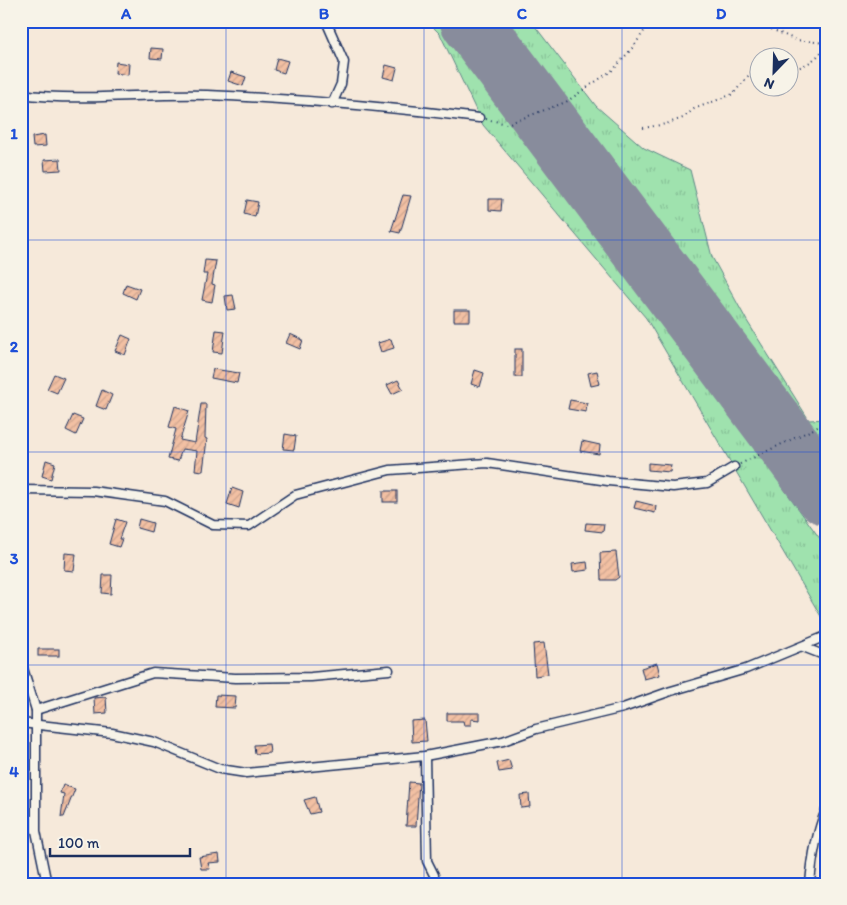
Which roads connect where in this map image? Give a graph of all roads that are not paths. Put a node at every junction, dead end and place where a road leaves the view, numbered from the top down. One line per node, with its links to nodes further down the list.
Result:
1 (326, 21): 3 (street)
2 (21, 94): 3 (street)
3 (332, 104): 4 (street)
4 (480, 118)
5 (734, 467): 6 (street)
6 (21, 490)
7 (826, 636): 8 (street)
8 (803, 647): 9 (street); 15 (street)
9 (826, 656)
10 (21, 662): 12 (street)
11 (389, 670): 12 (street)
12 (36, 710): 14 (street)
13 (21, 723): 14 (street)
14 (36, 723): 15 (street); 18 (street)
15 (425, 756): 17 (street)
16 (826, 810): 19 (street)
17 (434, 875)
18 (47, 884)
19 (810, 884)

